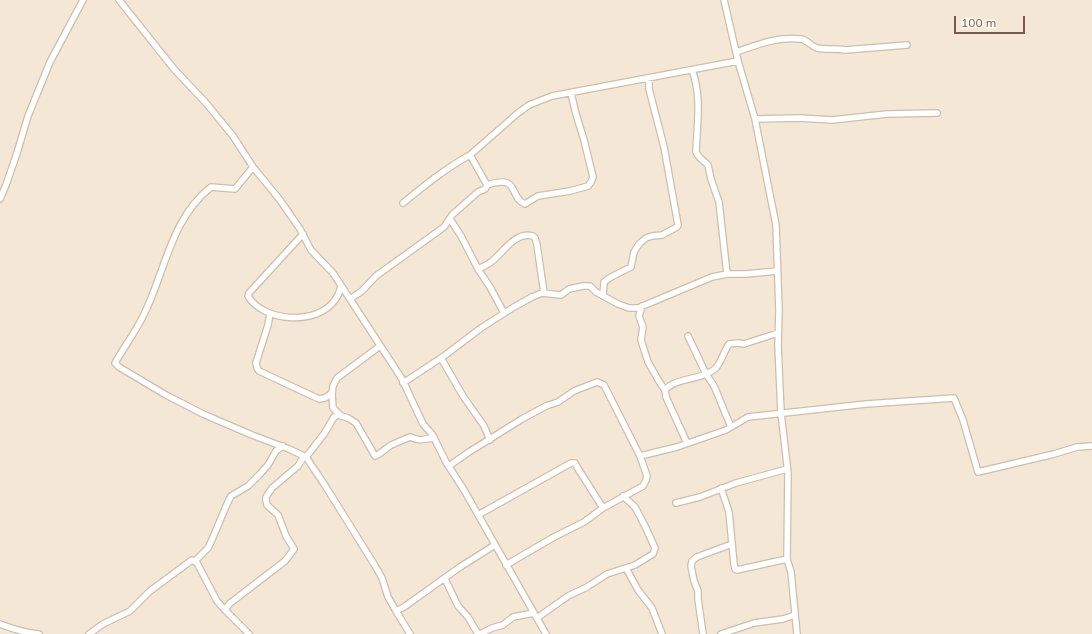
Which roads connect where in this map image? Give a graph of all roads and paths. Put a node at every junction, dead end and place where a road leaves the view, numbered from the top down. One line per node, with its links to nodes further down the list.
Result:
1 (83, 0): 15 (street)
2 (119, 0): 13 (street)
3 (724, 0): 5 (street)
4 (907, 45): 5 (street)
5 (736, 52): 6 (street)
6 (738, 61): 7 (street); 11 (street)
7 (692, 70): 8 (street); 21 (street)
8 (650, 78): 9 (street); 24 (street)
9 (571, 93): 12 (street); 14 (street)
10 (937, 113): 11 (street)
11 (755, 119): 20 (street)
12 (470, 155): 14 (street); 16 (street)
13 (253, 167): 18 (street); 43 (street)
14 (487, 185): 17 (street)
15 (0, 198)
16 (403, 203)
17 (450, 219): 19 (street); 25 (street)
18 (304, 234): 22 (street); 28 (street)
19 (478, 269): 23 (street); 27 (street)
20 (777, 272): 21 (street); 29 (street)
21 (727, 274): 26 (street)
22 (341, 286): 25 (street); 28 (street)
23 (544, 294): 24 (street); 27 (street)
24 (602, 295): 26 (street)
25 (350, 299): 31 (street)
26 (642, 306): 35 (street)
27 (504, 313): 32 (street)
28 (270, 314): 36 (street)
29 (778, 333): 33 (street); 37 (street)
30 (688, 336): 33 (street)
31 (380, 346): 34 (street); 36 (street)
32 (441, 358): 34 (street); 41 (street)
33 (706, 374): 35 (street); 39 (street)
34 (403, 382): 40 (street)
35 (665, 390): 42 (street)
36 (332, 393): 38 (street)
37 (781, 413): 39 (street); 44 (street); 48 (street)
38 (339, 415): 40 (street); 46 (street)
39 (731, 427): 42 (street)
40 (434, 437): 47 (street)
41 (490, 440): 45 (street); 47 (street)
42 (687, 444): 45 (street)
43 (283, 446): 46 (street); 57 (street)
44 (1092, 446)
45 (640, 456): 50 (street)
46 (305, 457): 61 (street); 62 (street)
47 (449, 466): 53 (street)
48 (787, 469): 49 (street); 56 (street)
49 (721, 488): 51 (street); 54 (street)
50 (623, 496): 52 (street); 59 (street)
51 (676, 503)
52 (602, 508): 53 (street); 58 (street)
53 (478, 515): 55 (street)
54 (732, 544): 56 (street); 73 (street)
55 (495, 545): 58 (street); 60 (street)
56 (787, 559): 63 (street)
57 (195, 561): 61 (street); 67 (street)
58 (506, 565): 64 (street)
59 (626, 568): 64 (street); 72 (street)
60 (445, 579): 62 (street); 70 (street)
61 (225, 610): 68 (street)
62 (396, 611): 69 (street)
63 (795, 614): 74 (street); 75 (street)
64 (535, 615): 70 (street); 71 (street)
65 (0, 624): 66 (street)
66 (39, 634)
67 (89, 634)
68 (249, 634)
69 (410, 634)
70 (479, 634)
71 (546, 634)
72 (662, 634)
73 (703, 634)
74 (721, 634)
75 (797, 634)

